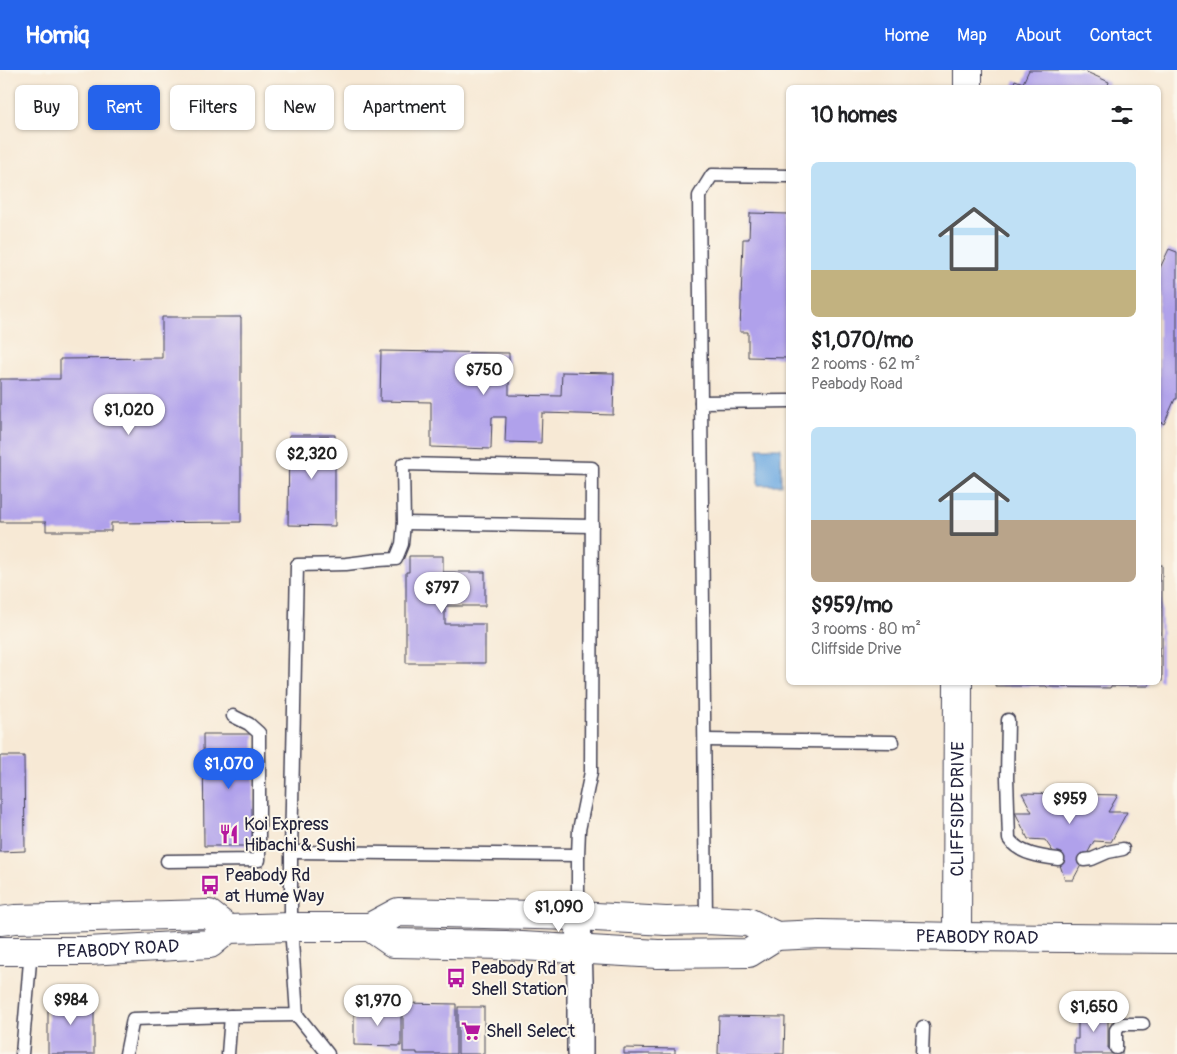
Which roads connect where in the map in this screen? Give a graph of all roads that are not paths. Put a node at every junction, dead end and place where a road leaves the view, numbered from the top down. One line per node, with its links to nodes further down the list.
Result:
1 (968, 70): 2 (main road)
2 (968, 85)
3 (786, 176): 5 (lane)
4 (786, 401): 5 (lane)
5 (701, 402): 11 (lane)
6 (404, 523): 7 (lane); 7 (lane); 14 (lane)
7 (592, 526): 15 (lane)
8 (958, 685): 26 (main road, CLIFFSIDE DRIVE)
9 (233, 716): 18 (lane)
10 (1008, 720): 16 (lane)
11 (705, 740): 12 (lane); 20 (lane)
12 (893, 742)
13 (1123, 849): 17 (lane)
14 (291, 852): 15 (lane); 22 (lane)
15 (578, 855): 19 (lane)
16 (1058, 859)
17 (1084, 860)
18 (167, 861)
19 (578, 916): 20 (main road, PEABODY ROAD); 23 (main road, PEABODY ROAD); 28 (street)
20 (706, 920): 25 (main road, PEABODY ROAD)
21 (0, 921): 24 (main road, PEABODY ROAD)
22 (291, 927): 23 (main road, PEABODY ROAD); 24 (main road, PEABODY ROAD); 31 (lane)
23 (370, 927): 28 (main road, PEABODY ROAD)
24 (228, 929): 29 (main road, PEABODY ROAD)
25 (776, 936): 26 (main road, PEABODY ROAD); 28 (main road, PEABODY ROAD)
26 (957, 937): 27 (main road, PEABODY ROAD)
27 (1177, 939)
28 (580, 949): 40 (street)
29 (32, 950): 30 (main road, PEABODY ROAD); 36 (lane)
30 (0, 951)
31 (297, 1015): 32 (lane); 39 (lane)
32 (231, 1016): 37 (lane); 38 (lane)
33 (1142, 1024): 35 (lane)
34 (923, 1027): 41 (lane)
35 (1116, 1048)
36 (22, 1054)
37 (126, 1054)
38 (228, 1054)
39 (328, 1054)
40 (580, 1054)
41 (922, 1054)

